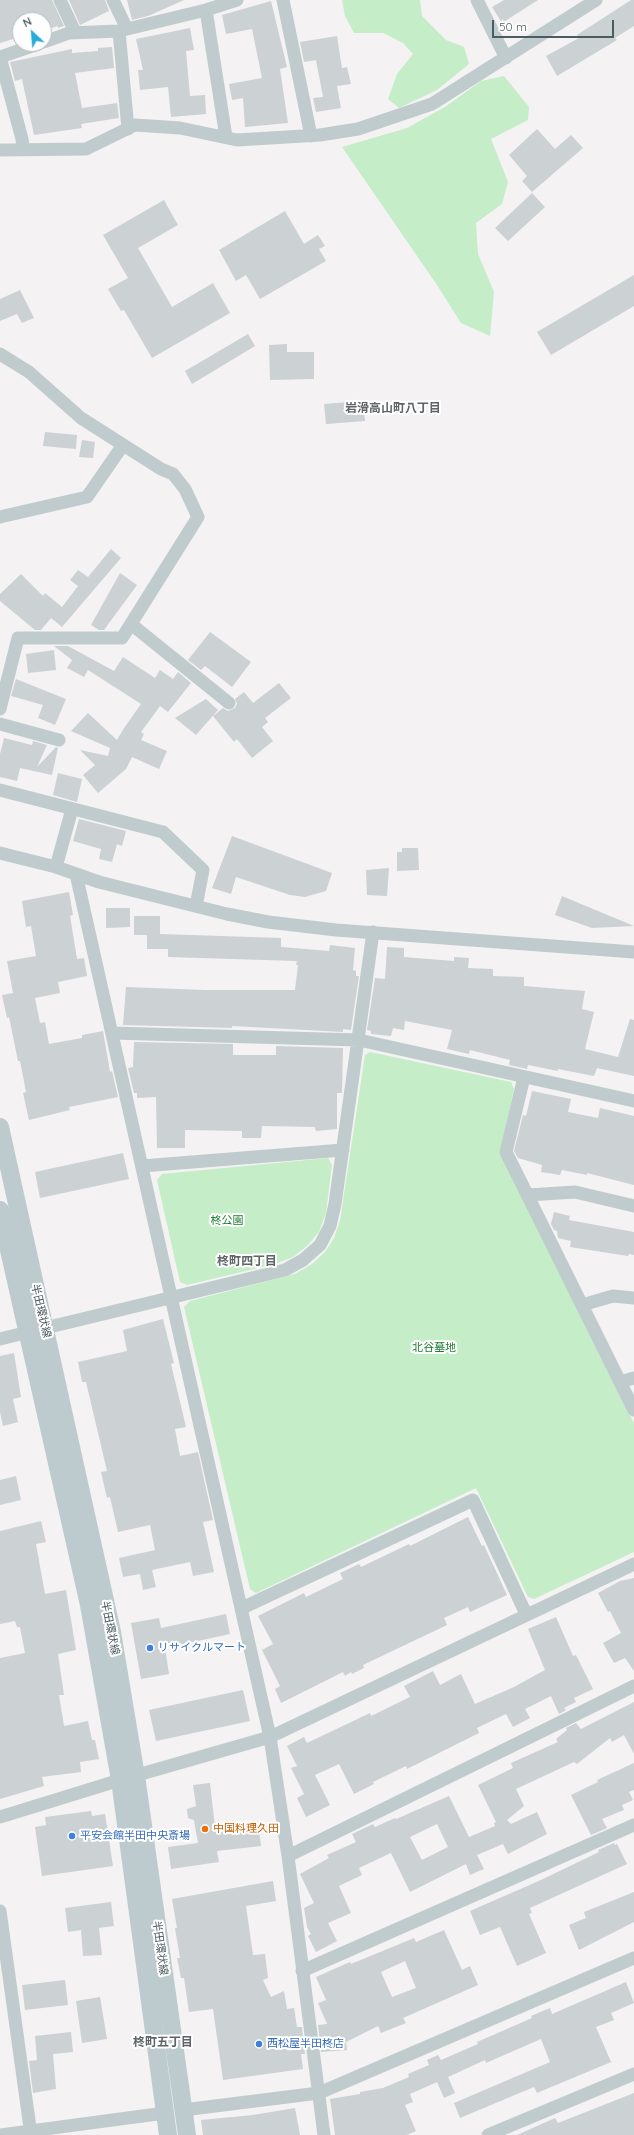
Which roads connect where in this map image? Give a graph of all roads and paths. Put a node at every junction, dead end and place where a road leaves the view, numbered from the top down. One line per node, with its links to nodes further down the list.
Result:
1 (60, 0): 9 (street)
2 (112, 0): 8 (street)
3 (237, 0): 7 (street)
4 (283, 0): 14 (street)
5 (477, 0): 12 (street)
6 (596, 0): 12 (street)
7 (206, 10): 8 (street); 15 (street)
8 (123, 30): 9 (street); 13 (street)
9 (75, 32): 10 (street)
10 (52, 39)
11 (16, 52): 16 (street)
12 (506, 58): 14 (street)
13 (128, 129): 15 (street); 16 (street)
14 (311, 136): 15 (street)
15 (226, 137)
16 (23, 149): 17 (street)
17 (0, 150)
18 (0, 354): 19 (street)
19 (123, 445): 20 (street); 21 (street)
20 (0, 517)
21 (131, 624): 22 (street); 23 (street)
22 (229, 703)
23 (0, 709)
24 (0, 724): 25 (street)
25 (59, 740)
26 (0, 790): 27 (street)
27 (72, 809): 29 (street); 31 (street)
28 (0, 853): 29 (street)
29 (56, 867): 30 (street)
30 (76, 874): 31 (street); 34 (street)
31 (196, 906): 32 (street)
32 (373, 932): 33 (street); 35 (street)
33 (634, 952)
34 (112, 1033): 35 (street); 40 (street)
35 (359, 1040): 36 (street); 39 (street)
36 (524, 1077): 37 (street); 41 (street)
37 (634, 1101)
38 (0, 1127): 47 (main road, 半田環状線)
39 (343, 1150): 40 (street); 44 (street)
40 (142, 1166): 44 (street)
41 (528, 1195): 42 (street); 46 (street)
42 (634, 1206)
43 (0, 1210): 48 (main road, 半田環状線)
44 (172, 1298): 47 (street); 54 (street)
45 (634, 1298): 46 (street)
46 (582, 1305): 51 (street)
47 (45, 1328): 48 (street); 58 (main road, 半田環状線)
48 (27, 1332): 49 (street); 58 (main road, 半田環状線)
49 (0, 1339)
50 (634, 1378): 51 (street)
51 (620, 1382): 52 (street)
52 (634, 1410)
53 (634, 1564): 55 (street)
54 (242, 1608): 55 (street); 57 (street)
55 (526, 1614): 57 (street)
56 (634, 1686): 61 (street)
57 (270, 1737): 58 (street); 61 (street)
58 (128, 1778): 59 (street); 68 (main road, 半田環状線); 69 (main road, 半田環状線)
59 (0, 1817)
60 (634, 1825): 65 (street)
61 (288, 1856): 65 (street)
62 (0, 1910): 63 (street)
63 (2, 1951): 70 (street)
64 (633, 1963): 67 (street)
65 (302, 1971): 67 (street)
66 (634, 2074): 75 (street)
67 (319, 2093): 68 (street); 74 (street)
68 (183, 2110): 73 (main road, 半田環状線)
69 (165, 2113): 70 (street); 72 (main road, 半田環状線)
70 (31, 2133): 71 (street)
71 (0, 2135)
72 (168, 2135)
73 (187, 2135)
74 (324, 2135)
75 (488, 2135)

